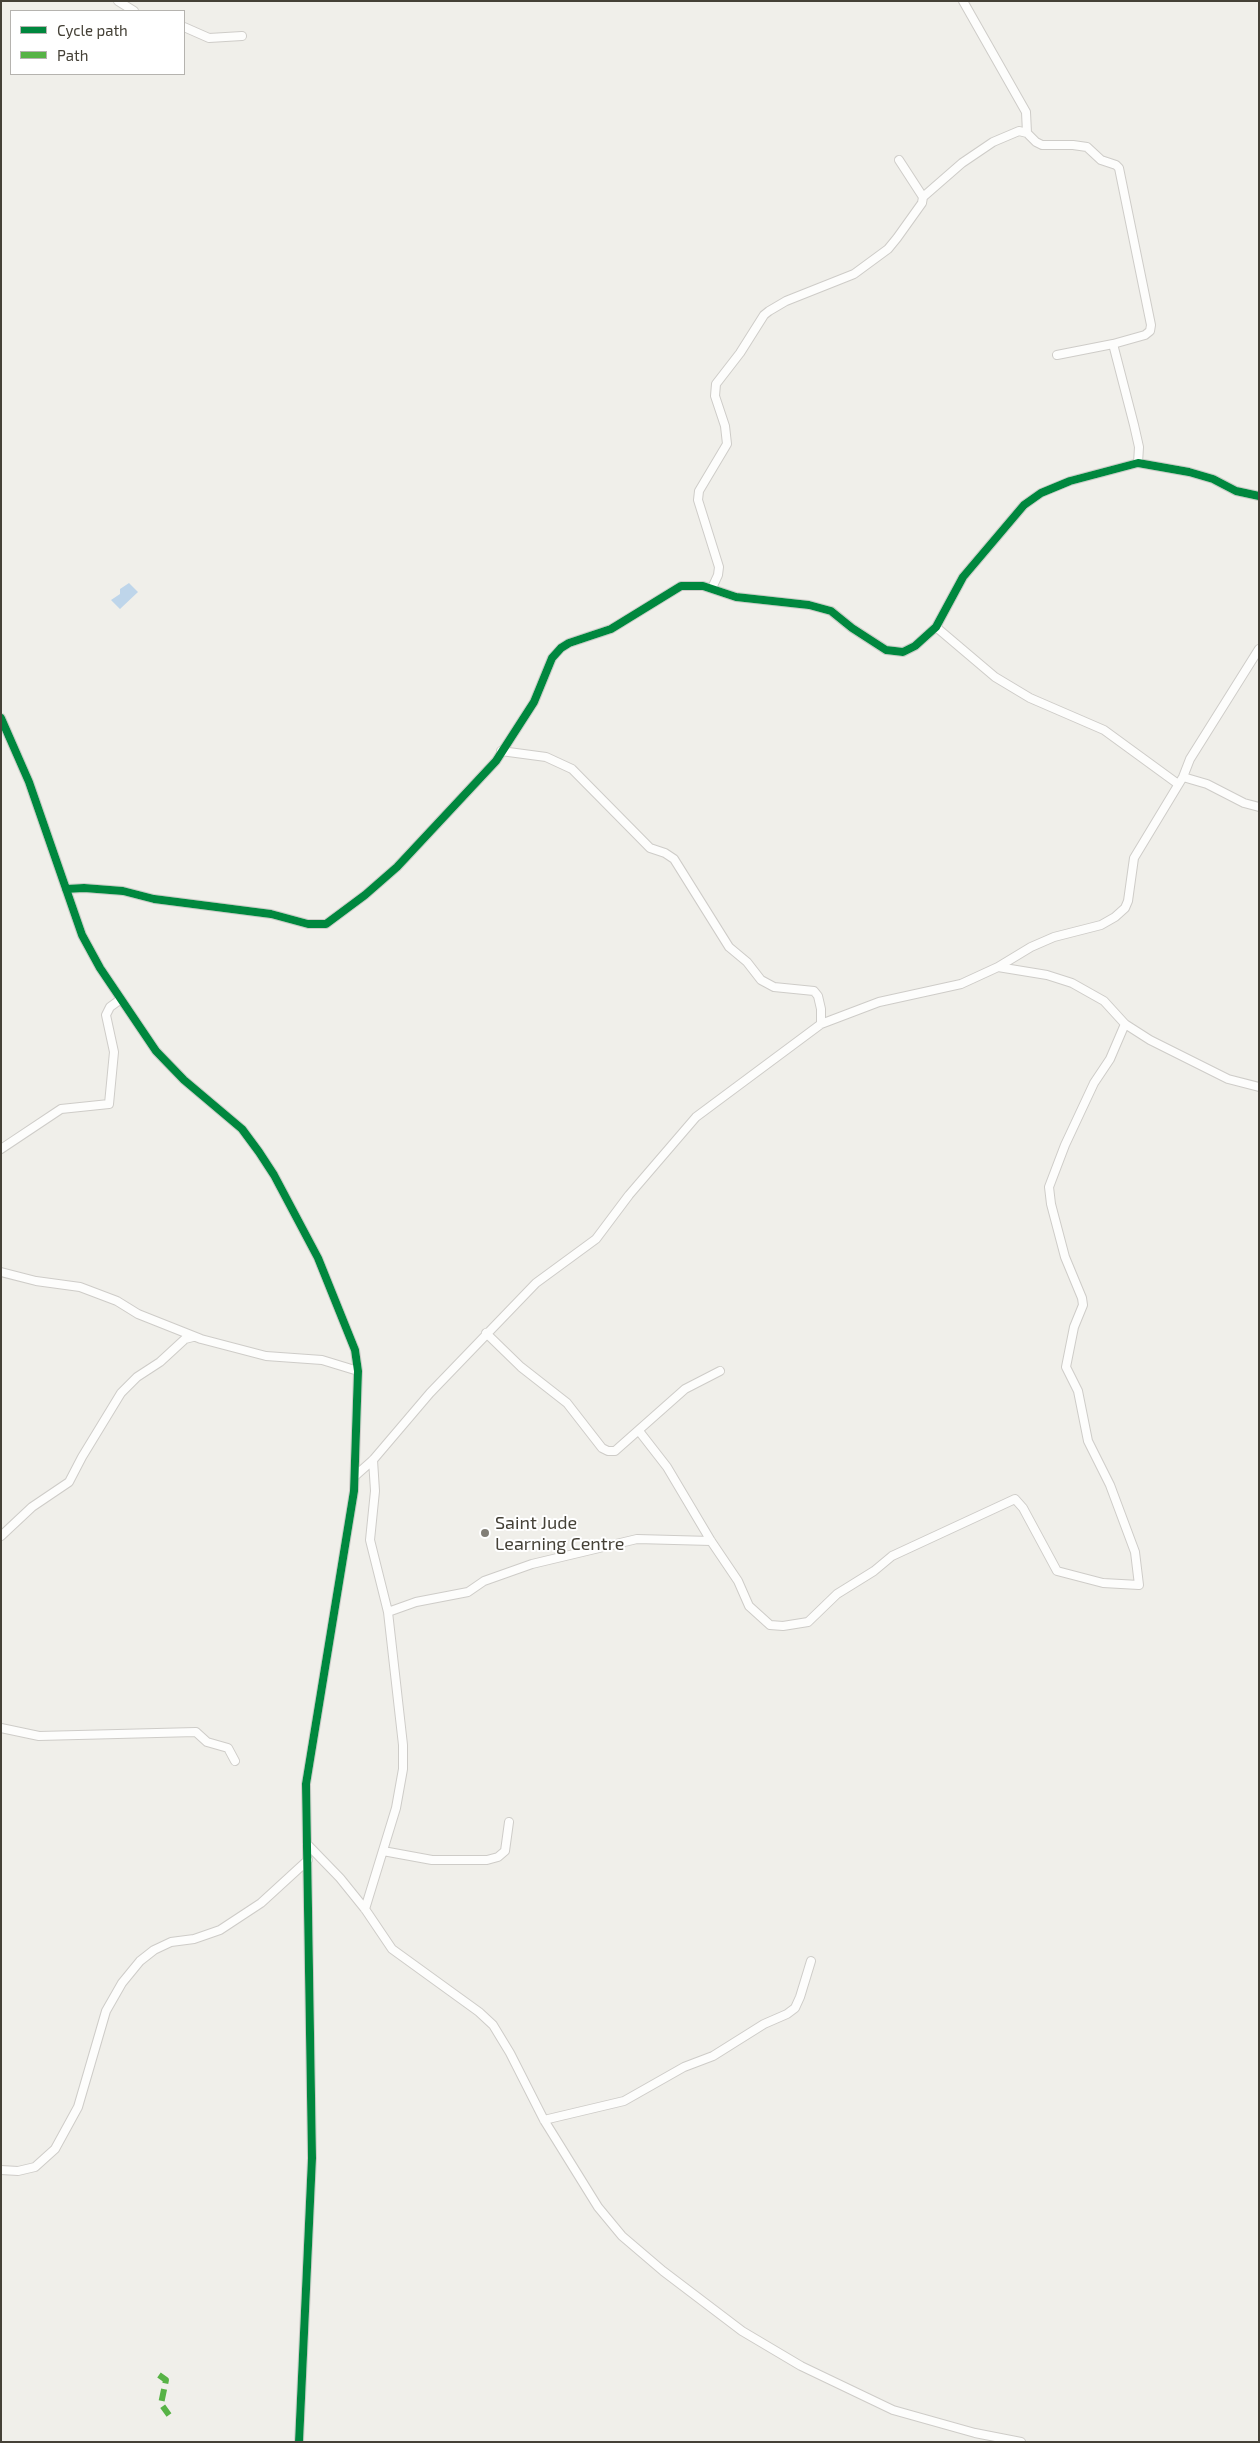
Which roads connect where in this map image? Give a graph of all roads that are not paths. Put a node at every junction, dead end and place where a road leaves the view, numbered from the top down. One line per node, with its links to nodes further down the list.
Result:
1 (118, 1): 3 (street)
2 (963, 1): 6 (street)
3 (132, 10)
4 (185, 27): 5 (street)
5 (242, 36)
6 (1027, 133): 8 (street); 9 (street)
7 (899, 160): 8 (street)
8 (923, 197): 13 (street)
9 (1113, 344): 10 (street); 11 (street)
10 (1057, 355)
11 (1138, 463): 12 (street); 14 (street)
12 (1259, 496)
13 (712, 588): 14 (street); 17 (street)
14 (936, 627): 18 (street)
15 (1259, 650): 18 (street)
16 (1, 718): 20 (street)
17 (501, 752): 20 (street); 23 (street)
18 (1181, 781): 19 (street); 21 (street)
19 (1259, 807)
20 (66, 889): 22 (street)
21 (998, 967): 23 (street); 24 (street)
22 (121, 999): 26 (street); 30 (street)
23 (821, 1024): 28 (street)
24 (1125, 1024): 25 (street); 36 (street)
25 (1259, 1087)
26 (1, 1149)
27 (1, 1272): 29 (street)
28 (486, 1333): 32 (street); 33 (street)
29 (193, 1337): 30 (street); 35 (street)
30 (358, 1371): 34 (street)
31 (720, 1371): 32 (street)
32 (639, 1431): 36 (street)
33 (373, 1460): 34 (street); 37 (street)
34 (355, 1476): 41 (street)
35 (1, 1536)
36 (711, 1541): 37 (street)
37 (388, 1612): 42 (street)
38 (1, 1728): 39 (street)
39 (235, 1761)
40 (509, 1822): 42 (street)
41 (307, 1844): 43 (street); 44 (street)
42 (383, 1851): 44 (street)
43 (308, 1860): 47 (street); 48 (street)
44 (365, 1909): 46 (street)
45 (812, 1961): 46 (street)
46 (544, 2120): 49 (street)
47 (1, 2170)
48 (299, 2442)
49 (1021, 2442)

